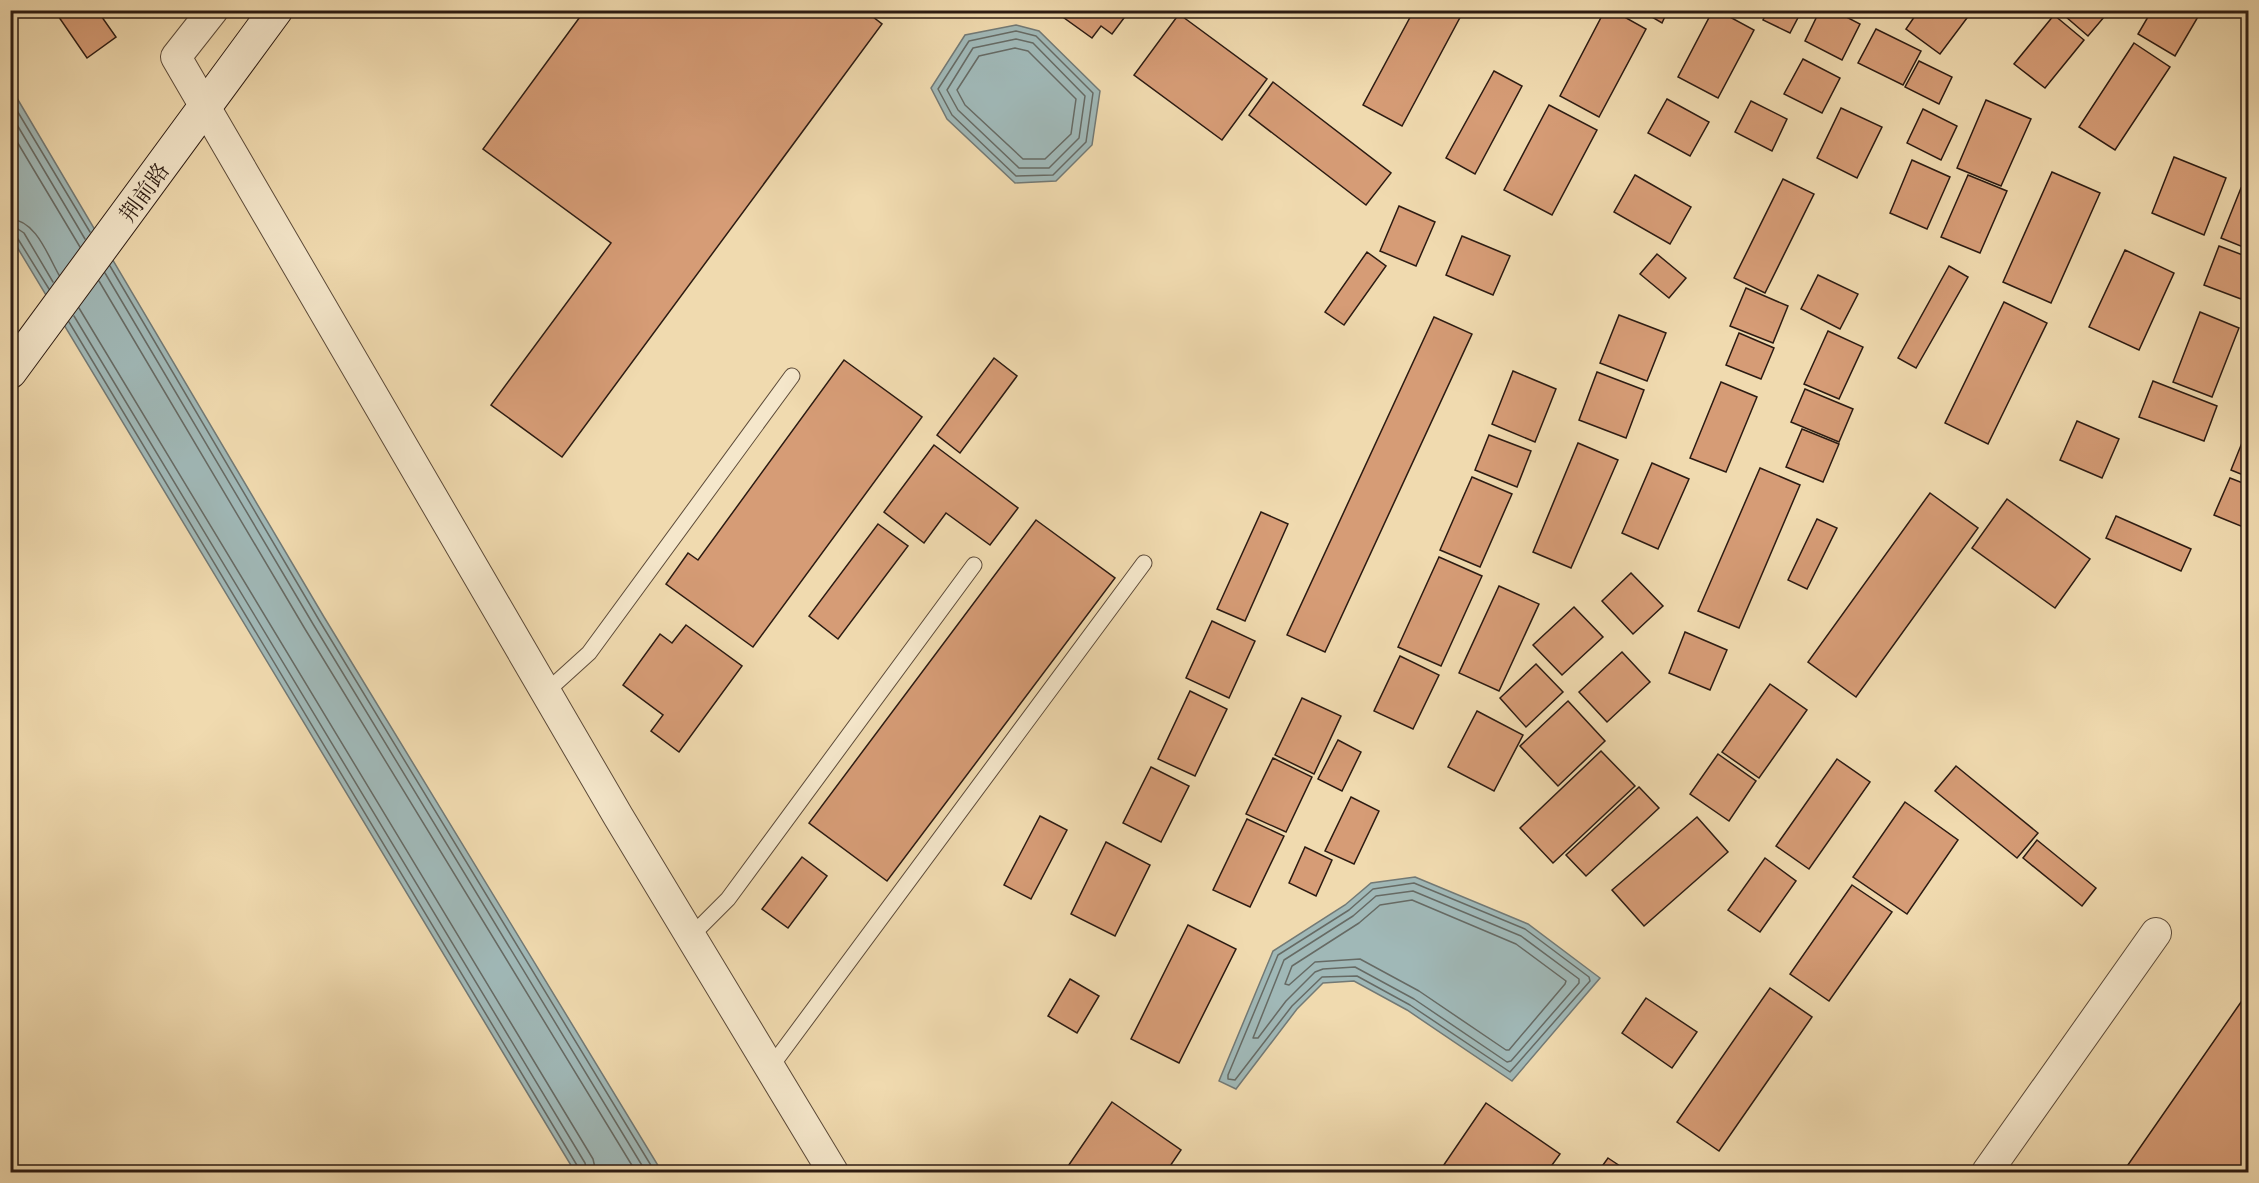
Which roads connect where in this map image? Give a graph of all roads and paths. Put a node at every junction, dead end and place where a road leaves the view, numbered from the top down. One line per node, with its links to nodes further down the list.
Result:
1 (213, 10): 3 (street)
2 (276, 10): 3 (street, 荆前路)
3 (205, 107): 4 (street, 荆前路); 8 (street)
4 (10, 372)
5 (792, 376): 8 (lane)
6 (1144, 562): 11 (lane)
7 (975, 566): 10 (lane)
8 (546, 692): 10 (street)
9 (2156, 933): 13 (street)
10 (691, 936): 11 (street)
11 (770, 1068): 12 (street)
12 (833, 1173)
13 (1987, 1173)

